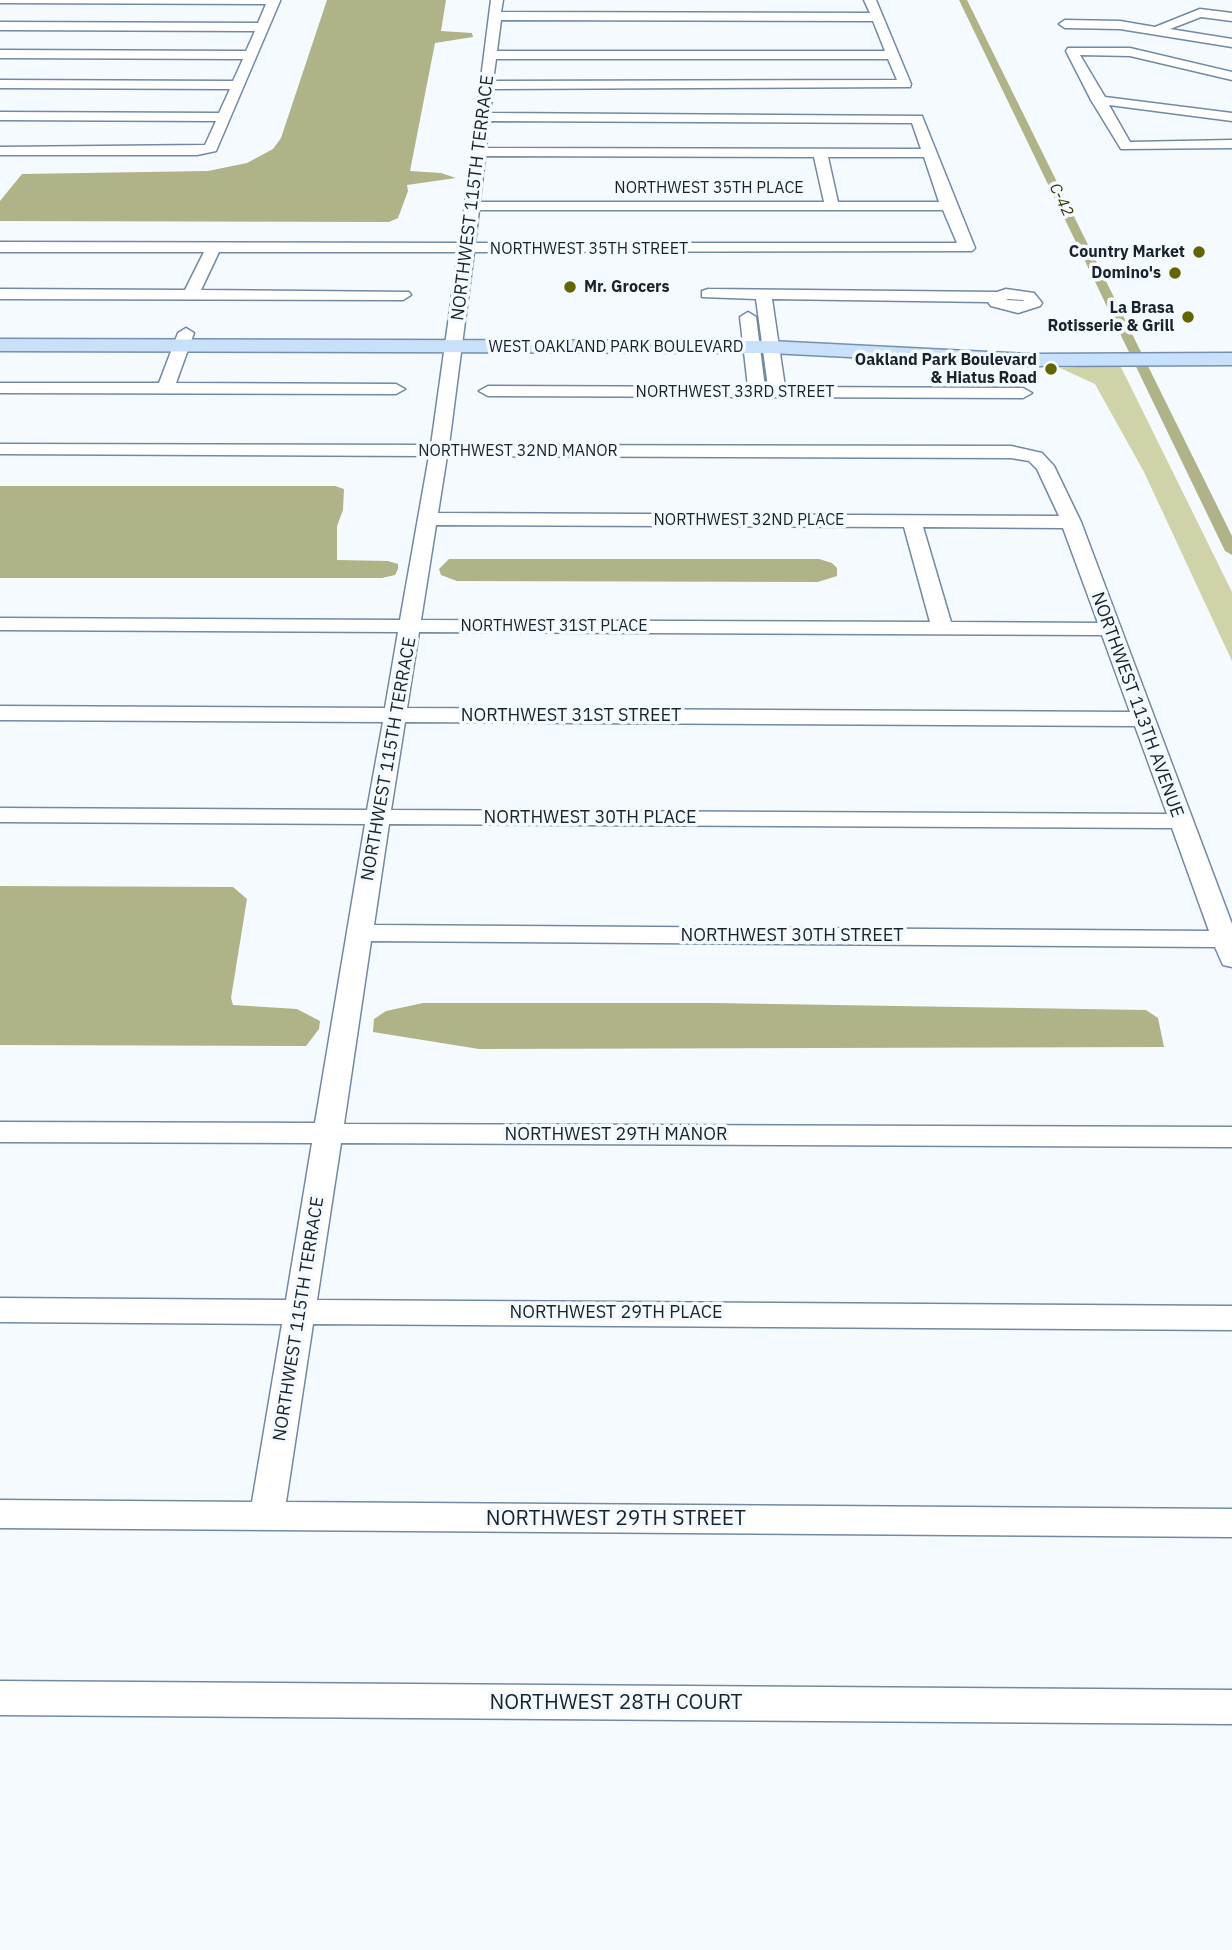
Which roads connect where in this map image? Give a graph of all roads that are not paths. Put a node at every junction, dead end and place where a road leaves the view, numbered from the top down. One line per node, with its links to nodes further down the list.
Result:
1 (0, 0): 2 (street)
2 (274, 0): 10 (street)
3 (497, 0): 5 (street, NORTHWEST 115TH TERRACE)
4 (870, 0): 6 (street)
5 (495, 16): 12 (street); 16 (street, NORTHWEST 115TH TERRACE)
6 (876, 17): 12 (street); 17 (street)
7 (1232, 17): 11 (street)
8 (1065, 24): 11 (street)
9 (0, 26): 10 (street)
10 (263, 27): 15 (street)
11 (1159, 30): 13 (street)
12 (790, 36): 16 (street); 17 (street)
13 (1232, 43)
14 (0, 54): 15 (street)
15 (251, 55): 20 (street)
16 (490, 55): 21 (street, NORTHWEST 115TH TERRACE)
17 (892, 55): 21 (street)
18 (1232, 76): 22 (street)
19 (0, 85): 20 (street)
20 (238, 85): 24 (street)
21 (487, 85): 25 (street, NORTHWEST 115TH TERRACE)
22 (1098, 100): 26 (street); 27 (street)
23 (0, 116): 24 (street)
24 (226, 117): 28 (street)
25 (483, 117): 29 (street, NORTHWEST 115TH TERRACE); 31 (street)
26 (1232, 117)
27 (1232, 144)
28 (0, 151)
29 (479, 152): 30 (street); 33 (street, NORTHWEST 115TH TERRACE)
30 (820, 153): 31 (street); 32 (street)
31 (928, 153): 34 (street)
32 (832, 205): 33 (street, NORTHWEST 35TH PLACE); 34 (street, NORTHWEST 35TH PLACE)
33 (471, 206): 37 (street, NORTHWEST 115TH TERRACE)
34 (947, 206): 37 (street, NORTHWEST 35TH STREET)
35 (0, 247): 36 (street, NORTHWEST 35TH STREET)
36 (213, 248): 37 (street, NORTHWEST 35TH STREET); 39 (street)
37 (467, 249): 46 (street, NORTHWEST 115TH TERRACE)
38 (0, 294): 39 (street)
39 (191, 294): 41 (street)
40 (708, 294): 42 (street)
41 (403, 295)
42 (754, 295): 43 (street); 47 (street)
43 (998, 297)
44 (0, 332): 45 (main road, WEST OAKLAND PARK BOULEVARD)
45 (184, 339): 46 (main road, WEST OAKLAND PARK BOULEVARD); 48 (main road, WEST OAKLAND PARK BOULEVARD); 53 (street)
46 (456, 340): 47 (main road, WEST OAKLAND PARK BOULEVARD); 60 (street, NORTHWEST 115TH TERRACE)
47 (760, 341): 50 (main road, WEST OAKLAND PARK BOULEVARD); 56 (street); 57 (street)
48 (0, 345)
49 (1232, 346): 50 (main road, WEST OAKLAND PARK BOULEVARD)
50 (1183, 353): 51 (main road, WEST OAKLAND PARK BOULEVARD)
51 (1232, 359)
52 (0, 388): 53 (street)
53 (166, 388): 54 (street)
54 (396, 389)
55 (488, 391): 56 (street, NORTHWEST 33RD STREET)
56 (757, 392): 57 (street, NORTHWEST 33RD STREET)
57 (777, 392): 58 (street, NORTHWEST 33RD STREET)
58 (1023, 393)
59 (0, 449): 60 (street, NORTHWEST 32ND MANOR)
60 (440, 451): 61 (street, NORTHWEST 32ND MANOR); 62 (street, NORTHWEST 115TH TERRACE)
61 (1035, 457): 64 (street, NORTHWEST 113TH AVENUE)
62 (427, 519): 63 (street, NORTHWEST 32ND PLACE); 66 (street, NORTHWEST 115TH TERRACE)
63 (912, 521): 64 (street, NORTHWEST 32ND PLACE); 67 (street)
64 (1071, 522): 68 (street, NORTHWEST 113TH AVENUE)
65 (0, 624): 66 (street, NORTHWEST 31ST PLACE)
66 (412, 625): 67 (street, NORTHWEST 31ST PLACE); 70 (street, NORTHWEST 115TH TERRACE)
67 (942, 628): 68 (street, NORTHWEST 31ST PLACE)
68 (1109, 629): 71 (street, NORTHWEST 113TH AVENUE)
69 (0, 713): 70 (street, NORTHWEST 31ST STREET)
70 (396, 715): 71 (street, NORTHWEST 31ST STREET); 73 (street, NORTHWEST 115TH TERRACE)
71 (1142, 719): 74 (street, NORTHWEST 113TH AVENUE)
72 (0, 815): 73 (street, NORTHWEST 30TH PLACE)
73 (378, 817): 74 (street, NORTHWEST 30TH PLACE); 75 (street, NORTHWEST 115TH TERRACE)
74 (1180, 821): 76 (street, NORTHWEST 113TH AVENUE)
75 (359, 933): 76 (street, NORTHWEST 30TH STREET); 78 (street, NORTHWEST 115TH TERRACE)
76 (1228, 949)
77 (0, 1132): 78 (street, NORTHWEST 29TH MANOR)
78 (328, 1134): 79 (street, NORTHWEST 29TH MANOR); 81 (street, NORTHWEST 115TH TERRACE)
79 (1232, 1137)
80 (0, 1310): 81 (street, NORTHWEST 29TH PLACE)
81 (300, 1311): 82 (street, NORTHWEST 29TH PLACE); 84 (street, NORTHWEST 115TH TERRACE)
82 (1232, 1318)
83 (0, 1514): 84 (street, NORTHWEST 29TH STREET)
84 (267, 1516): 85 (street, NORTHWEST 29TH STREET)
85 (1232, 1524)
86 (0, 1698): 87 (street, NORTHWEST 28TH COURT)
87 (1232, 1707)

